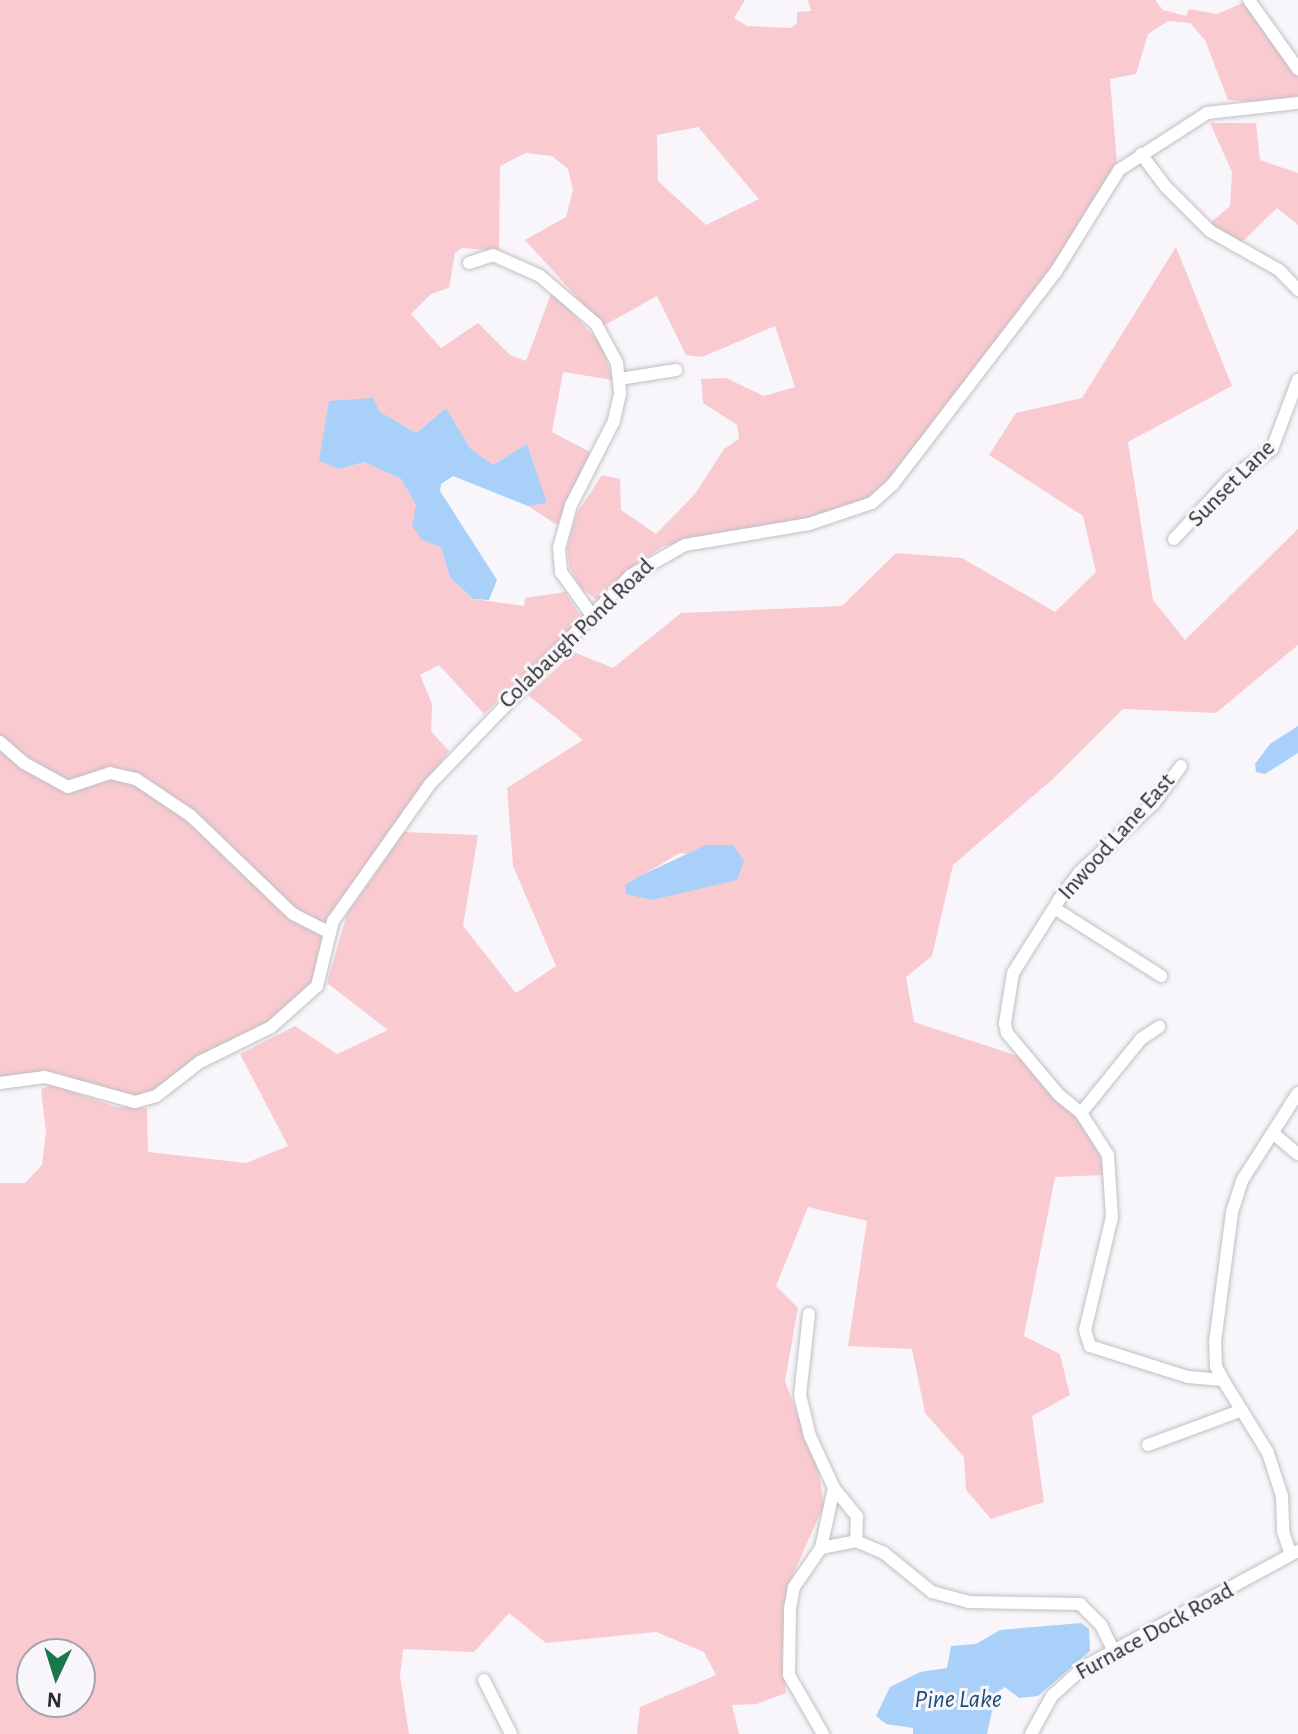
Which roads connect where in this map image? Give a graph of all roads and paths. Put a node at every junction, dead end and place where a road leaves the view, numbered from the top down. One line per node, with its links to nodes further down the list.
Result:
1 (1249, 0): 2 (street)
2 (1298, 69)
3 (1298, 103): 4 (street, Colabaugh Pond Road)
4 (1141, 154): 6 (street); 11 (street, Colabaugh Pond Road)
5 (469, 263): 8 (street)
6 (1298, 290)
7 (676, 370): 8 (street)
8 (620, 379): 11 (street)
9 (1298, 380): 10 (street, Sunset Lane)
10 (1174, 539)
11 (591, 614): 15 (street, Colabaugh Pond Road)
12 (0, 742): 15 (street)
13 (1181, 766): 14 (street, Inwood Lane East)
14 (1054, 908): 16 (street, Inwood Lane East); 20 (street, Inwood Lane East)
15 (328, 932): 18 (street, Colabaugh Pond Road)
16 (1161, 976)
17 (1159, 1027): 20 (street)
18 (0, 1083)
19 (1298, 1093): 21 (street)
20 (1081, 1113): 24 (street, Inwood Lane East)
21 (1274, 1134): 22 (street); 24 (street)
22 (1298, 1154)
23 (809, 1314): 27 (street)
24 (1223, 1380): 25 (street)
25 (1242, 1410): 26 (street); 30 (street)
26 (1148, 1445)
27 (834, 1488): 28 (street); 29 (street)
28 (856, 1541): 29 (street); 31 (street)
29 (821, 1548): 34 (street)
30 (1294, 1553): 31 (street, Furnace Dock Road)
31 (1114, 1652): 35 (street, Furnace Dock Road)
32 (484, 1680): 33 (street)
33 (511, 1734)
34 (823, 1734)
35 (1031, 1734)

